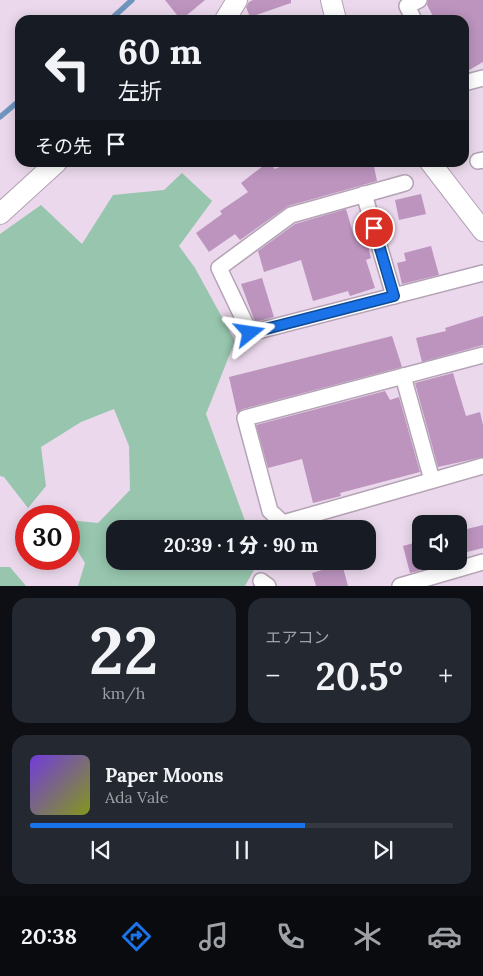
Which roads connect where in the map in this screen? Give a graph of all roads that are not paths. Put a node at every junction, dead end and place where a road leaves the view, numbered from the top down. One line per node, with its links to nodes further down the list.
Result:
1 (237, 0): 4 (street)
2 (331, 0): 5 (street)
3 (418, 0): 6 (street)
4 (228, 15)
5 (335, 15)
6 (412, 15)
7 (483, 78): 8 (street)
8 (469, 82)
9 (52, 167): 13 (street)
10 (434, 167): 14 (street)
11 (405, 183): 12 (street)
12 (364, 194): 16 (street); 16 (street)
13 (0, 214)
14 (483, 232)
15 (483, 273): 16 (street)
16 (394, 296)
17 (483, 355): 18 (street)
18 (404, 376): 20 (street); 20 (street)
19 (483, 466): 20 (street)
20 (432, 480)
21 (483, 562): 22 (street)
22 (439, 581): 23 (street)
23 (400, 586)

